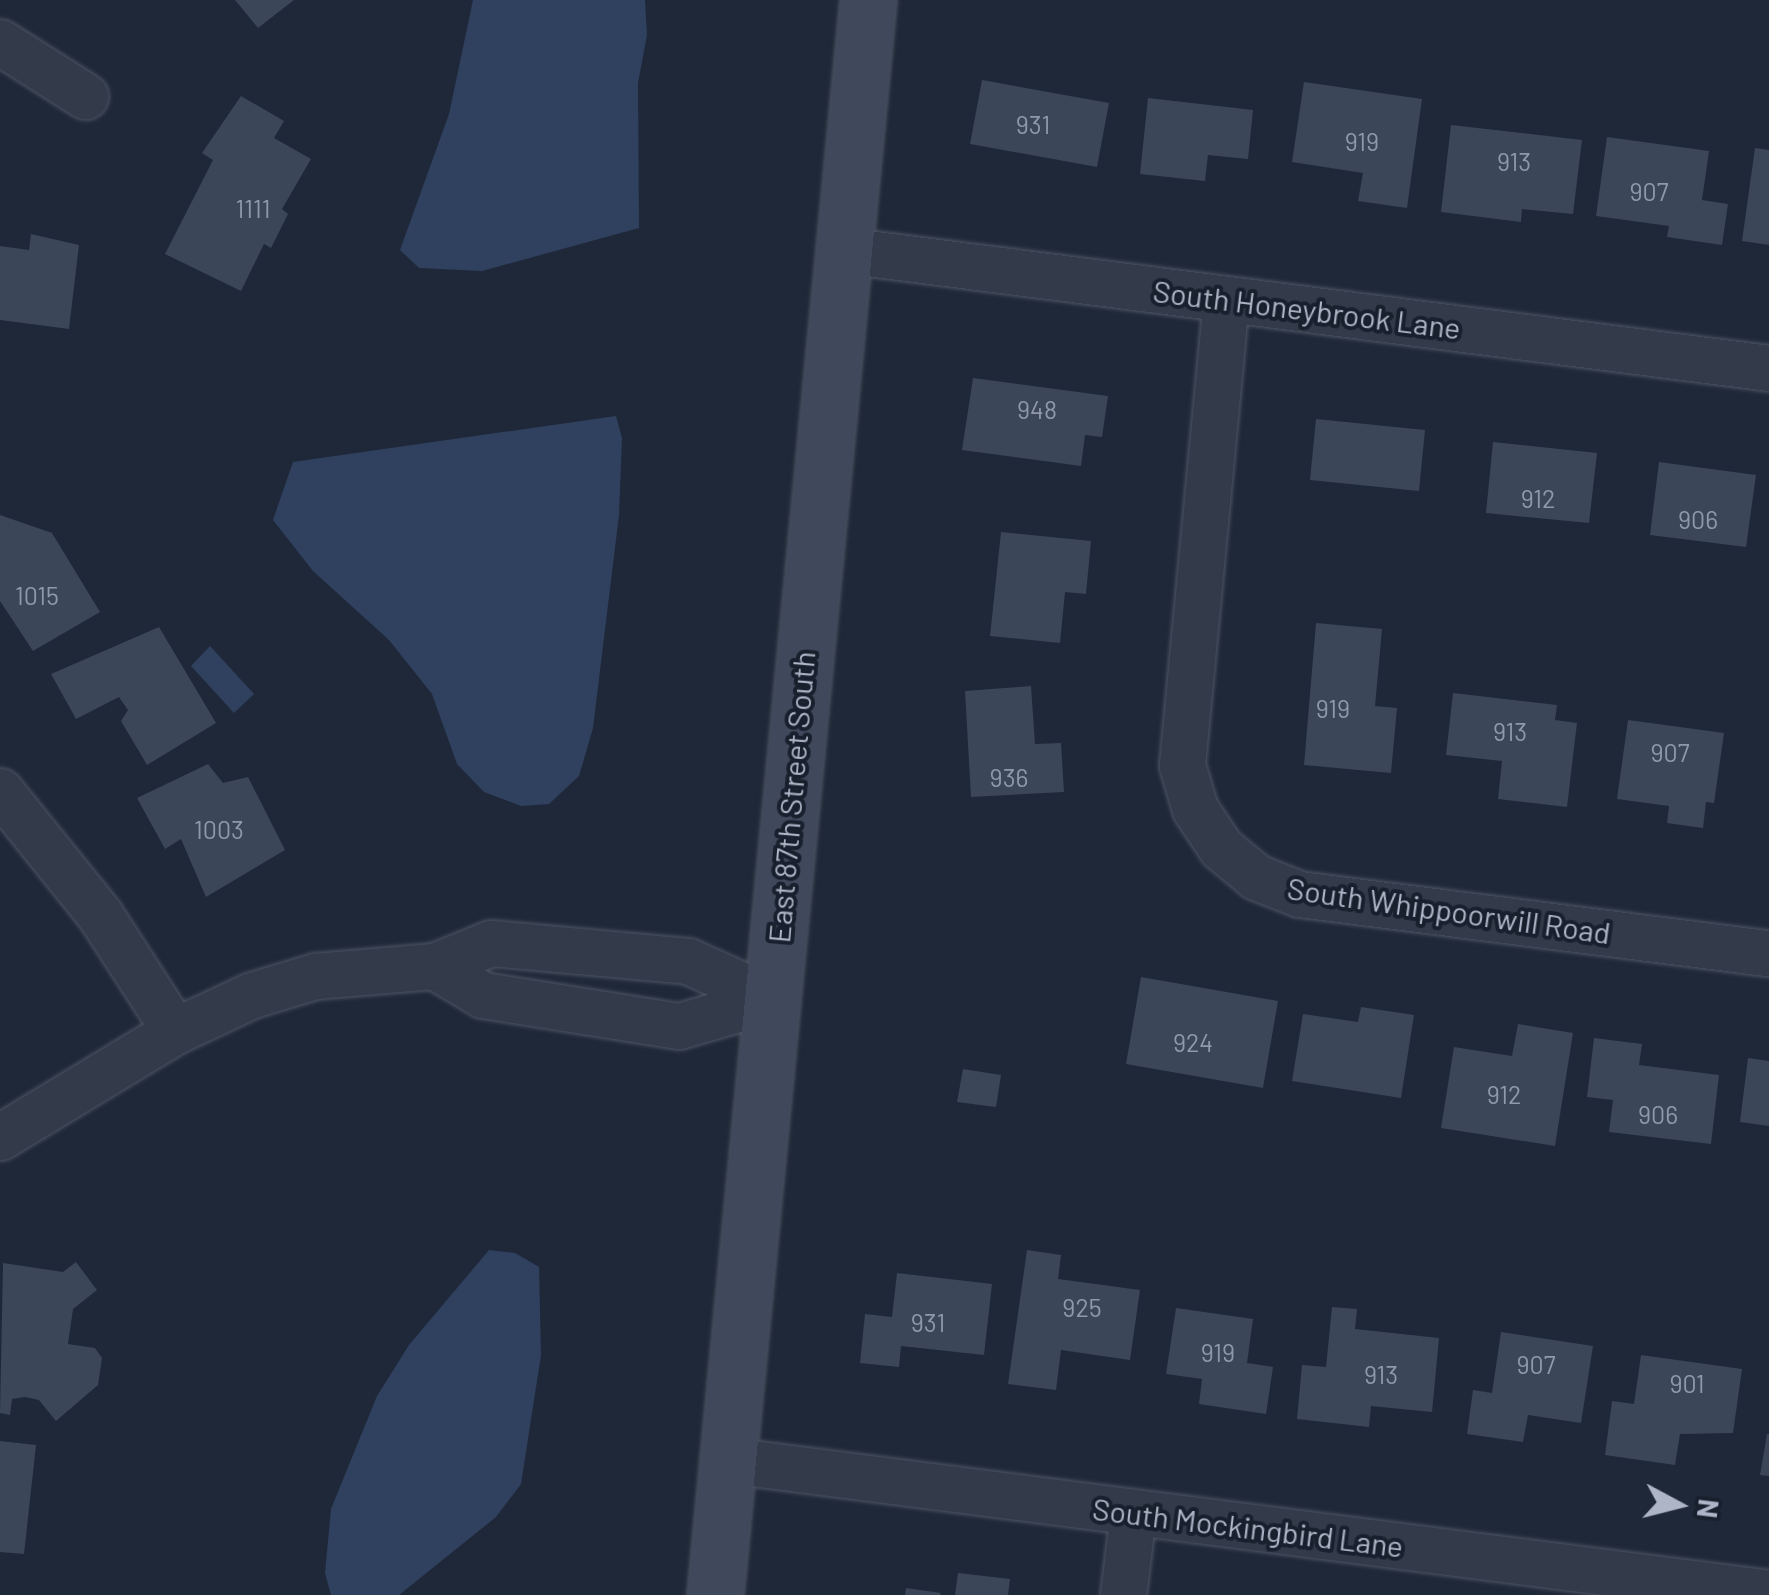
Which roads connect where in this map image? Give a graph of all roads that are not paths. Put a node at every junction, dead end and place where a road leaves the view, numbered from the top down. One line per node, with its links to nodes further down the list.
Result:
1 (868, 0): 4 (street, East 87th Street South)
2 (0, 42): 3 (street)
3 (86, 96)
4 (844, 250): 5 (street, South Honeybrook Lane); 10 (street, East 87th Street South)
5 (1226, 299): 6 (street, South Honeybrook Lane); 8 (street, South Whippoorwill Road)
6 (1769, 368)
7 (0, 790): 11 (street)
8 (1769, 953)
9 (434, 966): 10 (street); 10 (street); 11 (street)
10 (772, 1000): 13 (street, East 87th Street South)
11 (176, 1031): 12 (street)
12 (0, 1136)
13 (728, 1460): 14 (street, South Mockingbird Lane); 16 (street, East 87th Street South)
14 (1133, 1513): 15 (street, South Mockingbird Lane); 17 (street)
15 (1744, 1592)
16 (715, 1595)
17 (1123, 1595)

